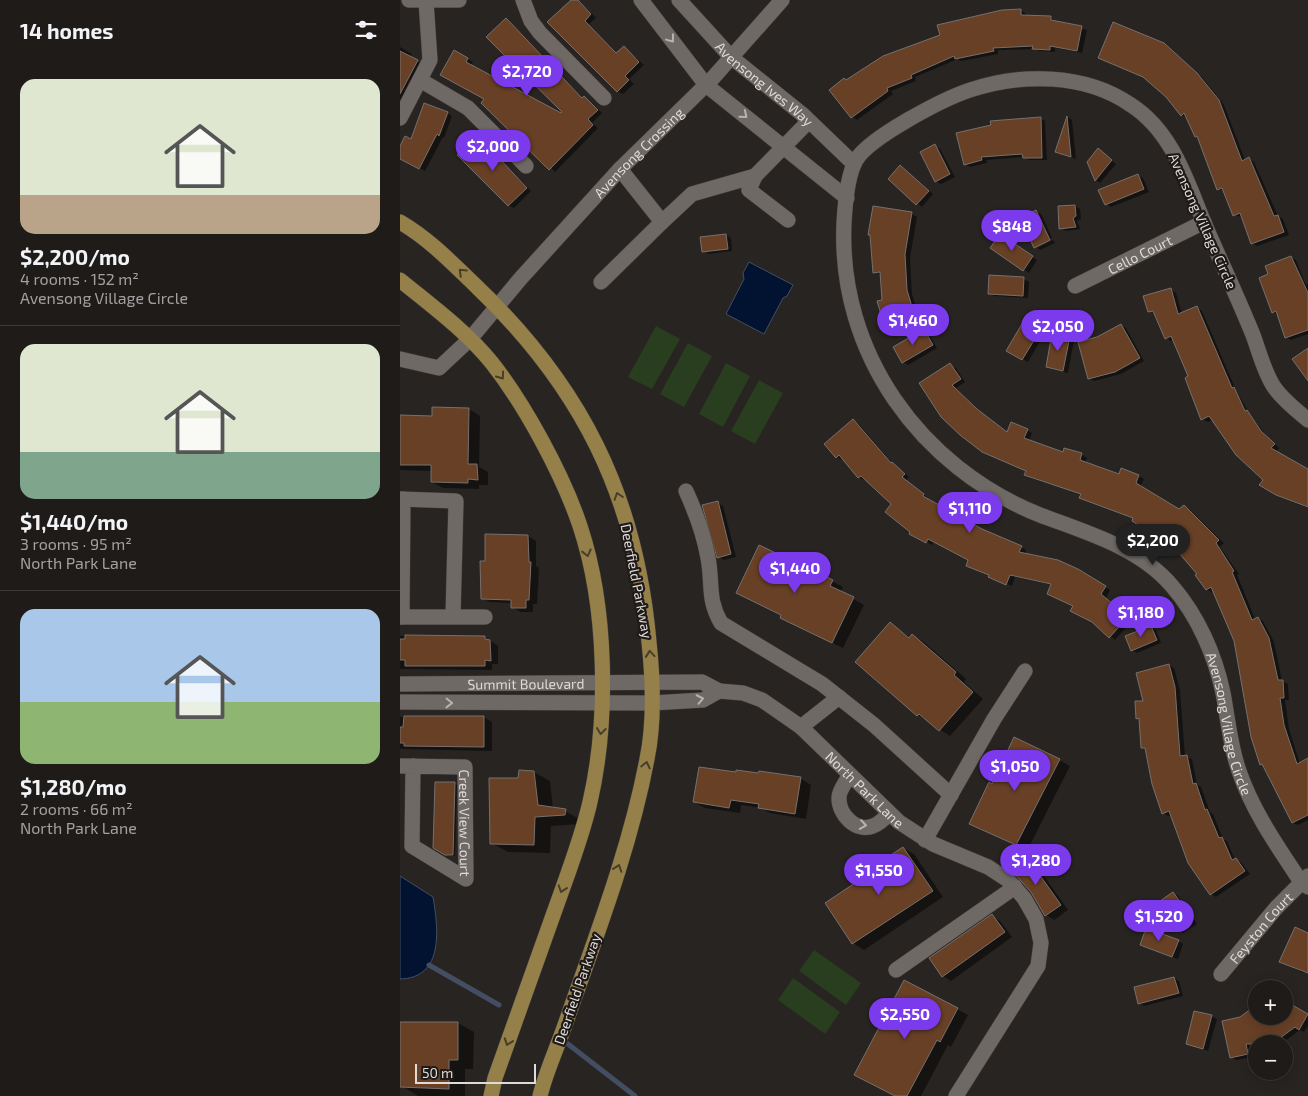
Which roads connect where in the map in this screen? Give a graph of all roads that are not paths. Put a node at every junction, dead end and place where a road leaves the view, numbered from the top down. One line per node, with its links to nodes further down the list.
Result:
1 (409, 0): 2 (street)
2 (432, 0): 3 (street); 9 (street)
3 (459, 0)
4 (523, 0): 11 (street)
5 (641, 0): 10 (street, one-way to 10)
6 (679, 0): 8 (street, Avensong Ives Way)
7 (782, 0): 8 (street, Avensong Crossing)
8 (731, 57): 10 (street, Avensong Crossing); 13 (street, Avensong Ives Way)
9 (420, 80): 12 (street); 16 (street)
10 (706, 84): 14 (street, one-way to 14); 17 (street, Avensong Crossing)
11 (604, 98)
12 (400, 118)
13 (809, 121): 14 (street); 15 (street, Avensong Ives Way)
14 (783, 147): 18 (street); 19 (street)
15 (854, 164): 19 (street, Avensong Village Circle); 23 (street, Avensong Village Circle)
16 (526, 166)
17 (620, 169): 22 (street); 27 (street, Avensong Crossing)
18 (755, 176): 20 (street); 22 (street)
19 (847, 198): 51 (street, Avensong Village Circle)
20 (788, 220)
21 (400, 222): 27 (main road, Deerfield Parkway, one-way to 21)
22 (662, 222): 25 (street)
23 (1204, 222): 26 (street, Cello Court); 30 (street, Avensong Village Circle)
24 (400, 280): 28 (main road)
25 (602, 282)
26 (1075, 286)
27 (497, 306): 28 (street, Avensong Crossing); 37 (main road, Deerfield Parkway, one-way to 27)
28 (470, 339): 29 (street, Avensong Crossing); 38 (main road, one-way to 38)
29 (400, 359)
30 (1308, 420)
31 (686, 491): 41 (street)
32 (402, 499): 33 (street); 34 (street)
33 (453, 616): 34 (street); 35 (street)
34 (401, 617)
35 (485, 617)
36 (1025, 671): 48 (street)
37 (653, 682): 38 (street, Summit Boulevard); 40 (street, North Park Lane); 43 (main road, Deerfield Parkway)
38 (603, 683): 39 (street, Summit Boulevard); 44 (main road)
39 (400, 684)
40 (719, 692): 43 (street, North Park Lane, one-way to 40); 45 (street, North Park Lane)
41 (839, 697): 45 (street); 48 (street)
42 (400, 702): 44 (street, Summit Boulevard, one-way to 44)
43 (652, 703): 44 (street, Summit Boulevard); 56 (main road, Deerfield Parkway, one-way to 43)
44 (603, 705): 55 (main road, one-way to 55)
45 (801, 728): 47 (street, North Park Lane)
46 (407, 766): 46 (street, Creek View Court)
47 (849, 776): 49 (street, North Park Lane); 49 (street, one-way to 49)
48 (951, 795): 50 (street)
49 (889, 814): 50 (street, North Park Lane)
50 (925, 840): 52 (street, North Park Lane)
51 (1306, 882): 54 (street, Feyston Court)
52 (1015, 887): 53 (street); 57 (street, North Park Lane)
53 (896, 970)
54 (1222, 974)
55 (491, 1096)
56 (540, 1096)
57 (956, 1096)

